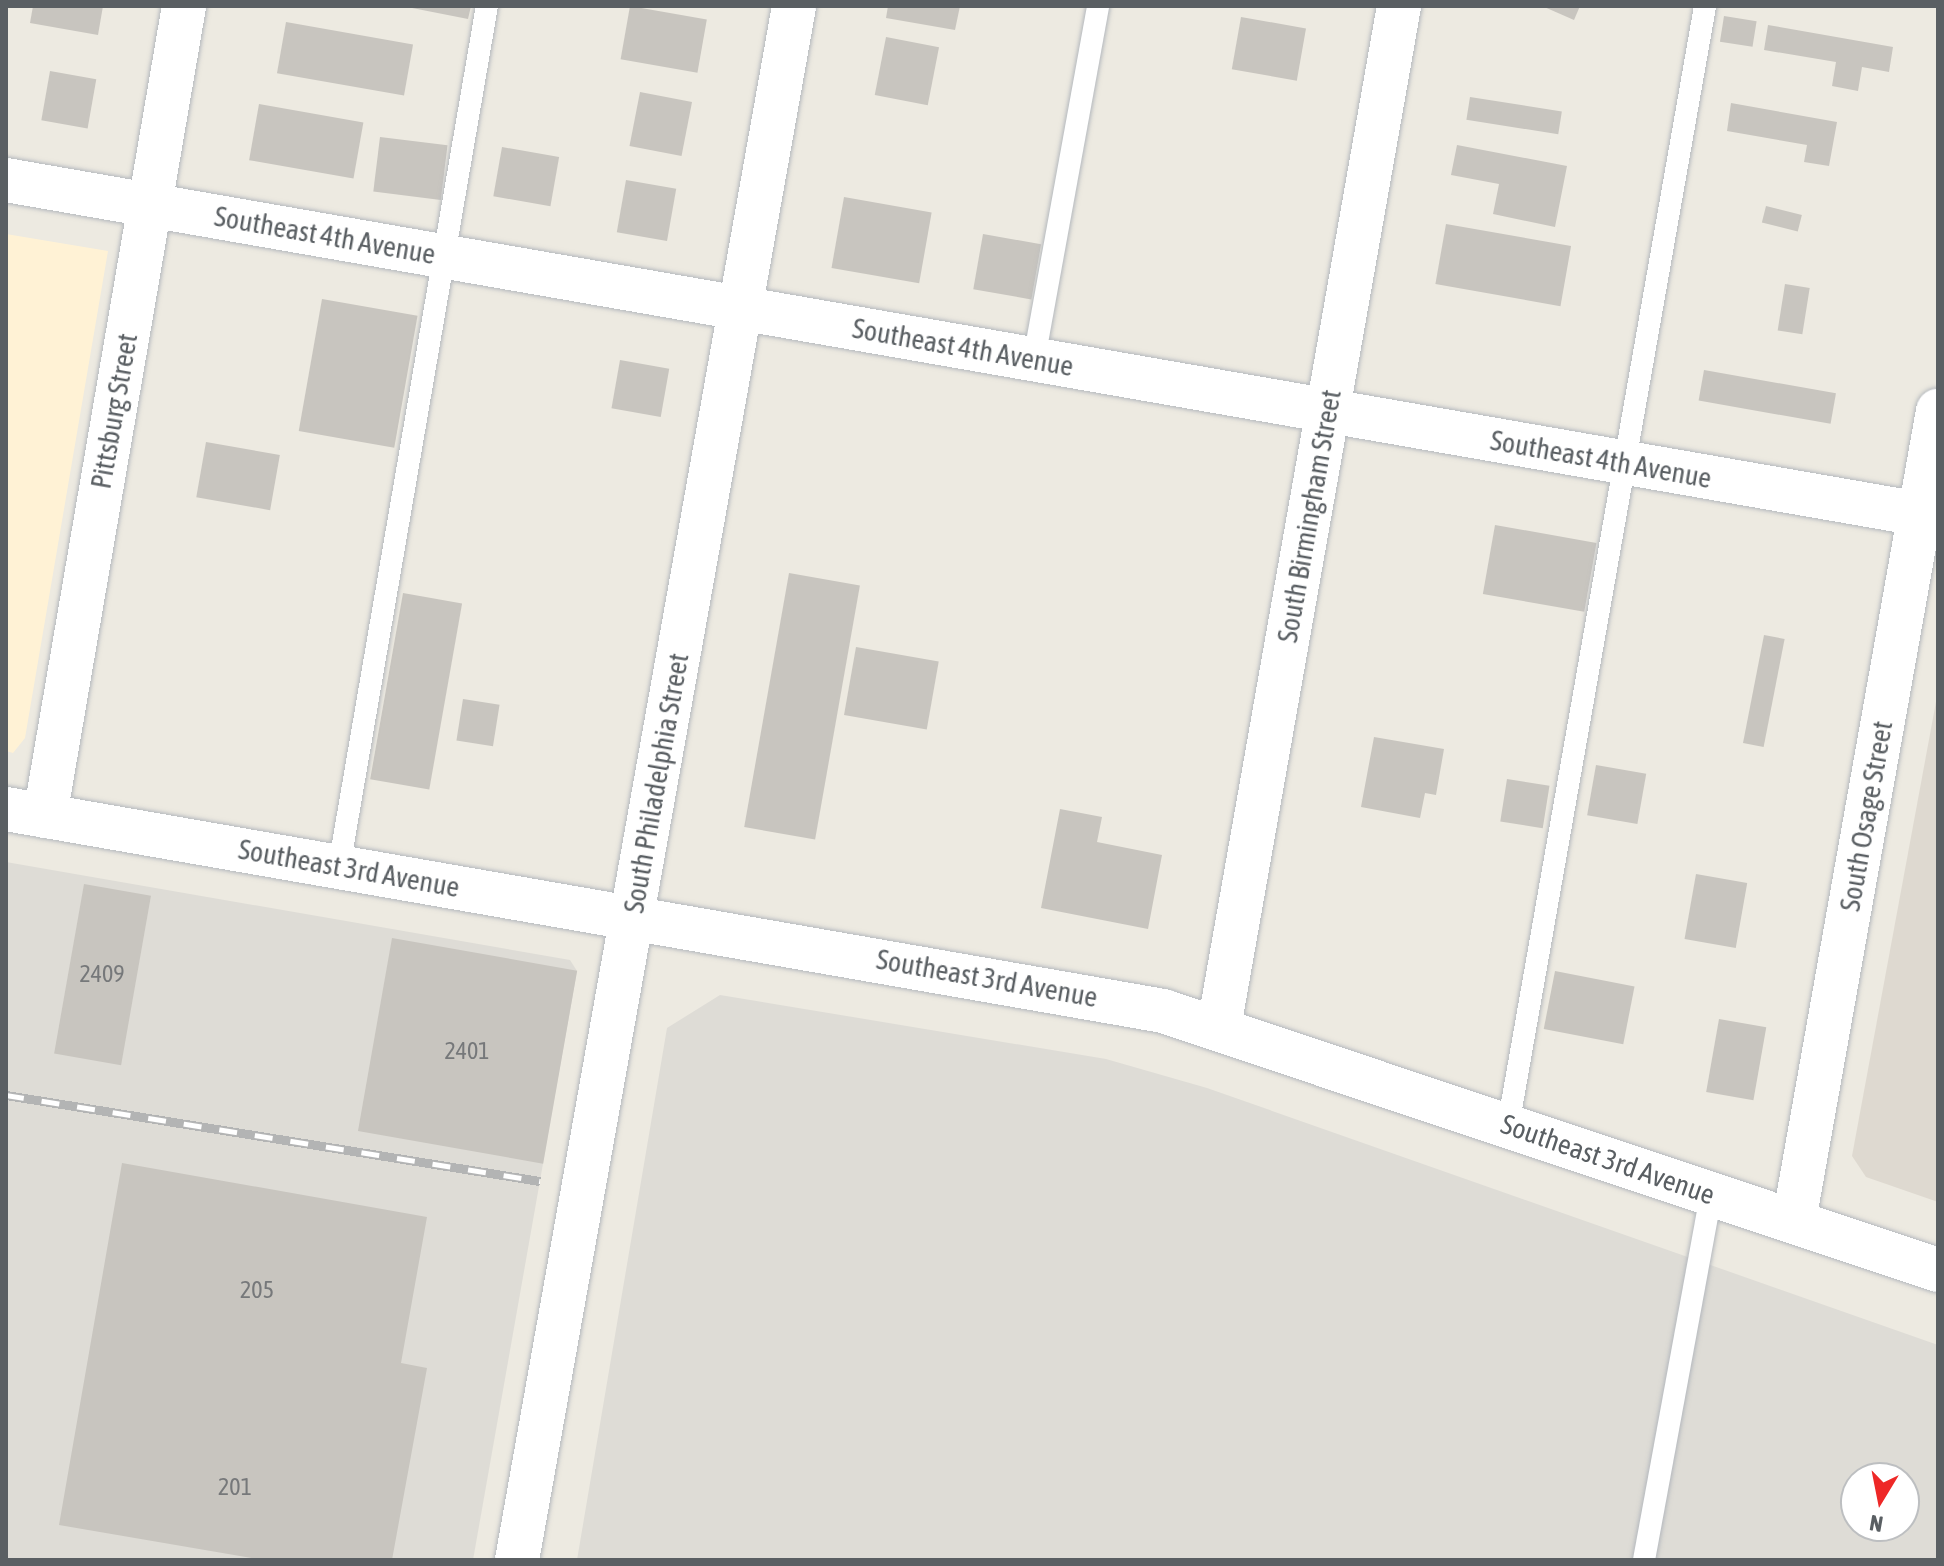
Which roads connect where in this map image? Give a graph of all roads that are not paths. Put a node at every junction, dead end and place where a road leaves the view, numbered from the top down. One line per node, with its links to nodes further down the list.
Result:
1 (184, 6): 8 (street, Pittsburg Street)
2 (487, 6): 9 (lane)
3 (794, 6): 10 (street, South Philadelphia Street)
4 (1098, 6): 11 (lane)
5 (1399, 6): 12 (street, South Birmingham Street)
6 (1705, 6): 14 (lane)
7 (6, 180): 8 (street, Southeast 4th Avenue)
8 (150, 204): 9 (street, Southeast 4th Avenue); 16 (street, Pittsburg Street)
9 (446, 257): 10 (street, Southeast 4th Avenue); 17 (lane)
10 (738, 308): 11 (street, Southeast 4th Avenue); 18 (street, South Philadelphia Street)
11 (1034, 359): 12 (street, Southeast 4th Avenue)
12 (1328, 411): 14 (street, Southeast 4th Avenue); 19 (street, South Birmingham Street)
13 (1938, 411): 15 (street, South Osage Street)
14 (1623, 462): 15 (street, Southeast 4th Avenue); 20 (lane)
15 (1920, 514): 22 (street, South Osage Street)
16 (25, 813): 17 (street, Southeast 3rd Avenue)
17 (339, 867): 18 (street, Southeast 3rd Avenue)
18 (632, 917): 19 (street, Southeast 3rd Avenue); 24 (street, South Philadelphia Street)
19 (1219, 1027): 20 (street, Southeast 3rd Avenue)
20 (1508, 1126): 21 (street, Southeast 3rd Avenue)
21 (1711, 1194): 22 (street, Southeast 3rd Avenue); 25 (lane)
22 (1794, 1221): 23 (street, Southeast 3rd Avenue)
23 (1938, 1270)
24 (517, 1560)
25 (1644, 1560)

